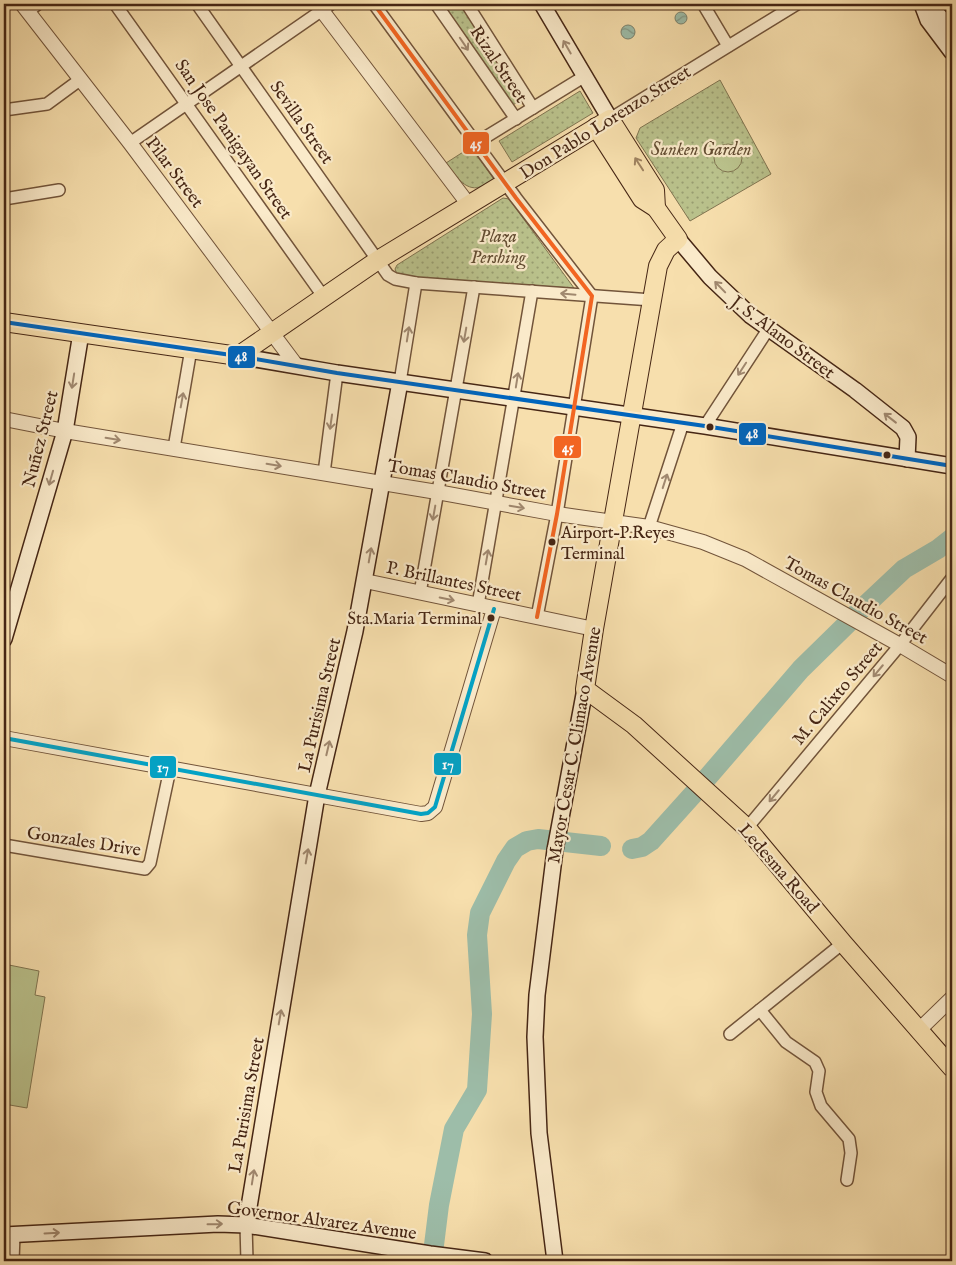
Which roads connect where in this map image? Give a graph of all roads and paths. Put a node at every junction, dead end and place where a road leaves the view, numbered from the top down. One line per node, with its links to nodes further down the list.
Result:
1 (115, 4): 19 (street, San Jose Panigayan Street)
2 (197, 4): 16 (street, Sevilla Street)
3 (374, 4): 25 (street)
4 (436, 4): 22 (street, Rizal Street, one-way to 22)
5 (467, 4): 20 (street, Rizal Street)
6 (542, 4): 17 (main road, one-way to 6)
7 (703, 4): 14 (street)
8 (797, 4): 14 (street, Don Pablo Lorenzo Street)
9 (922, 4): 15 (main road)
10 (929, 4): 13 (main road)
11 (29, 6): 18 (street, Pilar Street)
12 (323, 6): 16 (street); 29 (street)
13 (952, 31)
14 (728, 46): 23 (street, Don Pablo Lorenzo Street)
15 (952, 52)
16 (241, 65): 19 (street); 31 (street, Sevilla Street)
17 (585, 76): 20 (street); 23 (main road)
18 (81, 79): 21 (street); 24 (street, Pilar Street)
19 (187, 102): 24 (street); 35 (street, San Jose Panigayan Street)
20 (533, 108): 22 (street)
21 (4, 110)
22 (516, 119): 25 (street)
23 (603, 123): 26 (main road, Don Pablo Lorenzo Street); 30 (main road, J. S. Alano Street)
24 (130, 143): 40 (street, Pilar Street)
25 (476, 143): 26 (street)
26 (505, 183): 29 (main road, Don Pablo Lorenzo Street); 36 (street)
27 (58, 190): 28 (street)
28 (4, 199)
29 (469, 205): 31 (main road, Don Pablo Lorenzo Street)
30 (678, 239): 37 (main road, Mayor Cesar C. Climaco Avenue); 39 (main road, J. S. Alano Street, one-way to 30)
31 (378, 260): 32 (street, Sevilla Street); 35 (main road, Don Pablo Lorenzo Street)
32 (416, 283): 33 (street, Sevilla Street); 46 (street, La Purisima Street, one-way to 32)
33 (474, 287): 34 (street, Sevilla Street); 47 (street, one-way to 47)
34 (532, 291): 36 (street, Sevilla Street, one-way to 34); 48 (street, one-way to 34)
35 (323, 296): 40 (main road, Don Pablo Lorenzo Street)
36 (592, 296): 37 (street, Sevilla Street); 49 (street)
37 (652, 300): 50 (main road, Mayor Cesar C. Climaco Avenue)
38 (4, 322): 41 (main road)
39 (769, 328): 53 (street, one-way to 53); 56 (main road, J. S. Alano Street, one-way to 39)
40 (271, 332): 43 (main road, Don Pablo Lorenzo Street); 44 (street, Pilar Street)
41 (81, 333): 42 (main road); 54 (main road, Nuñez Street, one-way to 54)
42 (191, 349): 43 (main road); 55 (street, one-way to 42)
43 (238, 356): 44 (main road)
44 (296, 366): 45 (main road)
45 (337, 373): 46 (main road); 58 (street, one-way to 58)
46 (400, 382): 47 (main road); 59 (main road, La Purisima Street)
47 (456, 390): 48 (main road); 60 (street)
48 (514, 399): 49 (main road); 61 (street)
49 (575, 408): 50 (main road); 62 (street)
50 (631, 416): 52 (main road); 63 (main road, Mayor Cesar C. Climaco Avenue)
51 (4, 419): 54 (street, Tomas Claudio Street)
52 (683, 423): 53 (main road); 64 (street, one-way to 52)
53 (705, 426): 56 (main road)
54 (65, 431): 55 (street, Tomas Claudio Street, one-way to 55); 72 (main road, Nuñez Street, one-way to 72)
55 (174, 448): 58 (street, Tomas Claudio Street, one-way to 58)
56 (907, 458): 57 (main road)
57 (952, 466)
58 (324, 473): 59 (street, Tomas Claudio Street)
59 (382, 483): 60 (street, Tomas Claudio Street); 66 (main road, La Purisima Street, one-way to 59)
60 (437, 492): 61 (street, Tomas Claudio Street); 67 (street, one-way to 67)
61 (496, 503): 62 (street, Tomas Claudio Street, one-way to 62); 68 (street, one-way to 61)
62 (557, 514): 63 (street, Tomas Claudio Street); 70 (street)
63 (613, 522): 64 (street, Tomas Claudio Street); 71 (main road, Mayor Cesar C. Climaco Avenue)
64 (650, 527): 73 (street, Tomas Claudio Street)
65 (952, 578): 73 (street, M. Calixto Street)
66 (365, 581): 67 (street, P. Brillantes Street); 78 (main road, La Purisima Street, one-way to 66)
67 (420, 593): 68 (street, P. Brillantes Street, one-way to 68)
68 (478, 605): 69 (street, P. Brillantes Street)
69 (494, 609): 70 (street, P. Brillantes Street); 78 (street)
70 (537, 617): 71 (street, P. Brillantes Street)
71 (594, 629): 75 (main road, Mayor Cesar C. Climaco Avenue)
72 (4, 639)
73 (900, 645): 74 (street, Tomas Claudio Street); 79 (street, M. Calixto Street, one-way to 79)
74 (952, 676)
75 (585, 689): 79 (main road, Ledesma Road); 93 (main road, Mayor Cesar C. Climaco Avenue)
76 (4, 738): 77 (street)
77 (170, 769): 78 (street); 80 (street, Gonzales Drive)
78 (317, 795): 88 (main road, La Purisima Street, one-way to 78)
79 (747, 828): 81 (main road, Ledesma Road)
80 (4, 845)
81 (843, 943): 83 (street); 84 (main road, Ledesma Road)
82 (952, 998): 84 (street)
83 (760, 1010): 85 (street); 87 (street)
84 (920, 1030): 86 (main road, Ledesma Road)
85 (730, 1034)
86 (952, 1068)
87 (847, 1180)
88 (246, 1225): 89 (main road, Governor Alvarez Avenue, one-way to 88); 91 (street); 92 (main road, Governor Alvarez Avenue)
89 (9, 1235): 90 (street)
90 (13, 1261)
91 (247, 1261)
92 (485, 1261)
93 (555, 1261)

